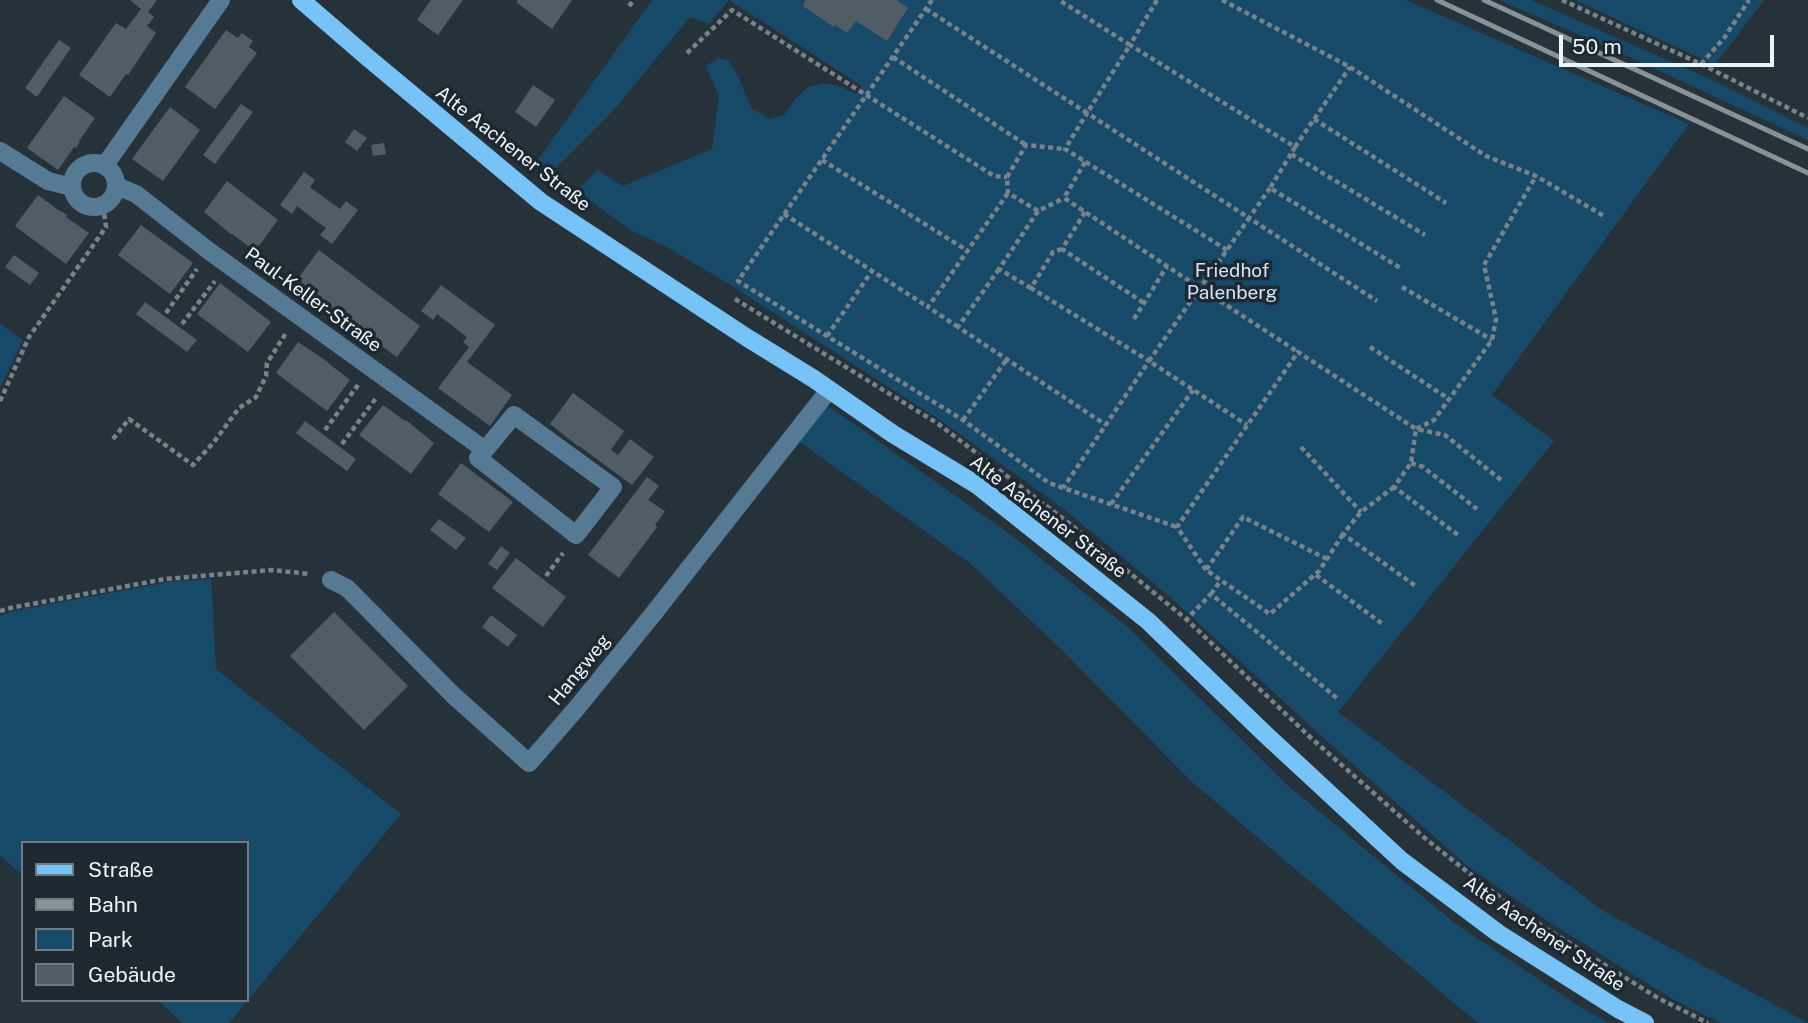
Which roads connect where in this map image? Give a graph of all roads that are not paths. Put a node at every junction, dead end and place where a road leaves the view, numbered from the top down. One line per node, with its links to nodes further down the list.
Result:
1 (221, 0): 4 (street)
2 (301, 0): 7 (main road, Alte Aachener Straße)
3 (0, 151): 6 (street)
4 (105, 165): 5 (street); 6 (street)
5 (117, 186): 6 (street); 8 (street, Paul-Keller-Straße)
6 (72, 187)
7 (829, 390): 9 (street, Hangweg); 10 (main road, Alte Aachener Straße)
8 (485, 450): 8 (street, Paul-Keller-Straße)
9 (331, 580)
10 (1645, 1023)

